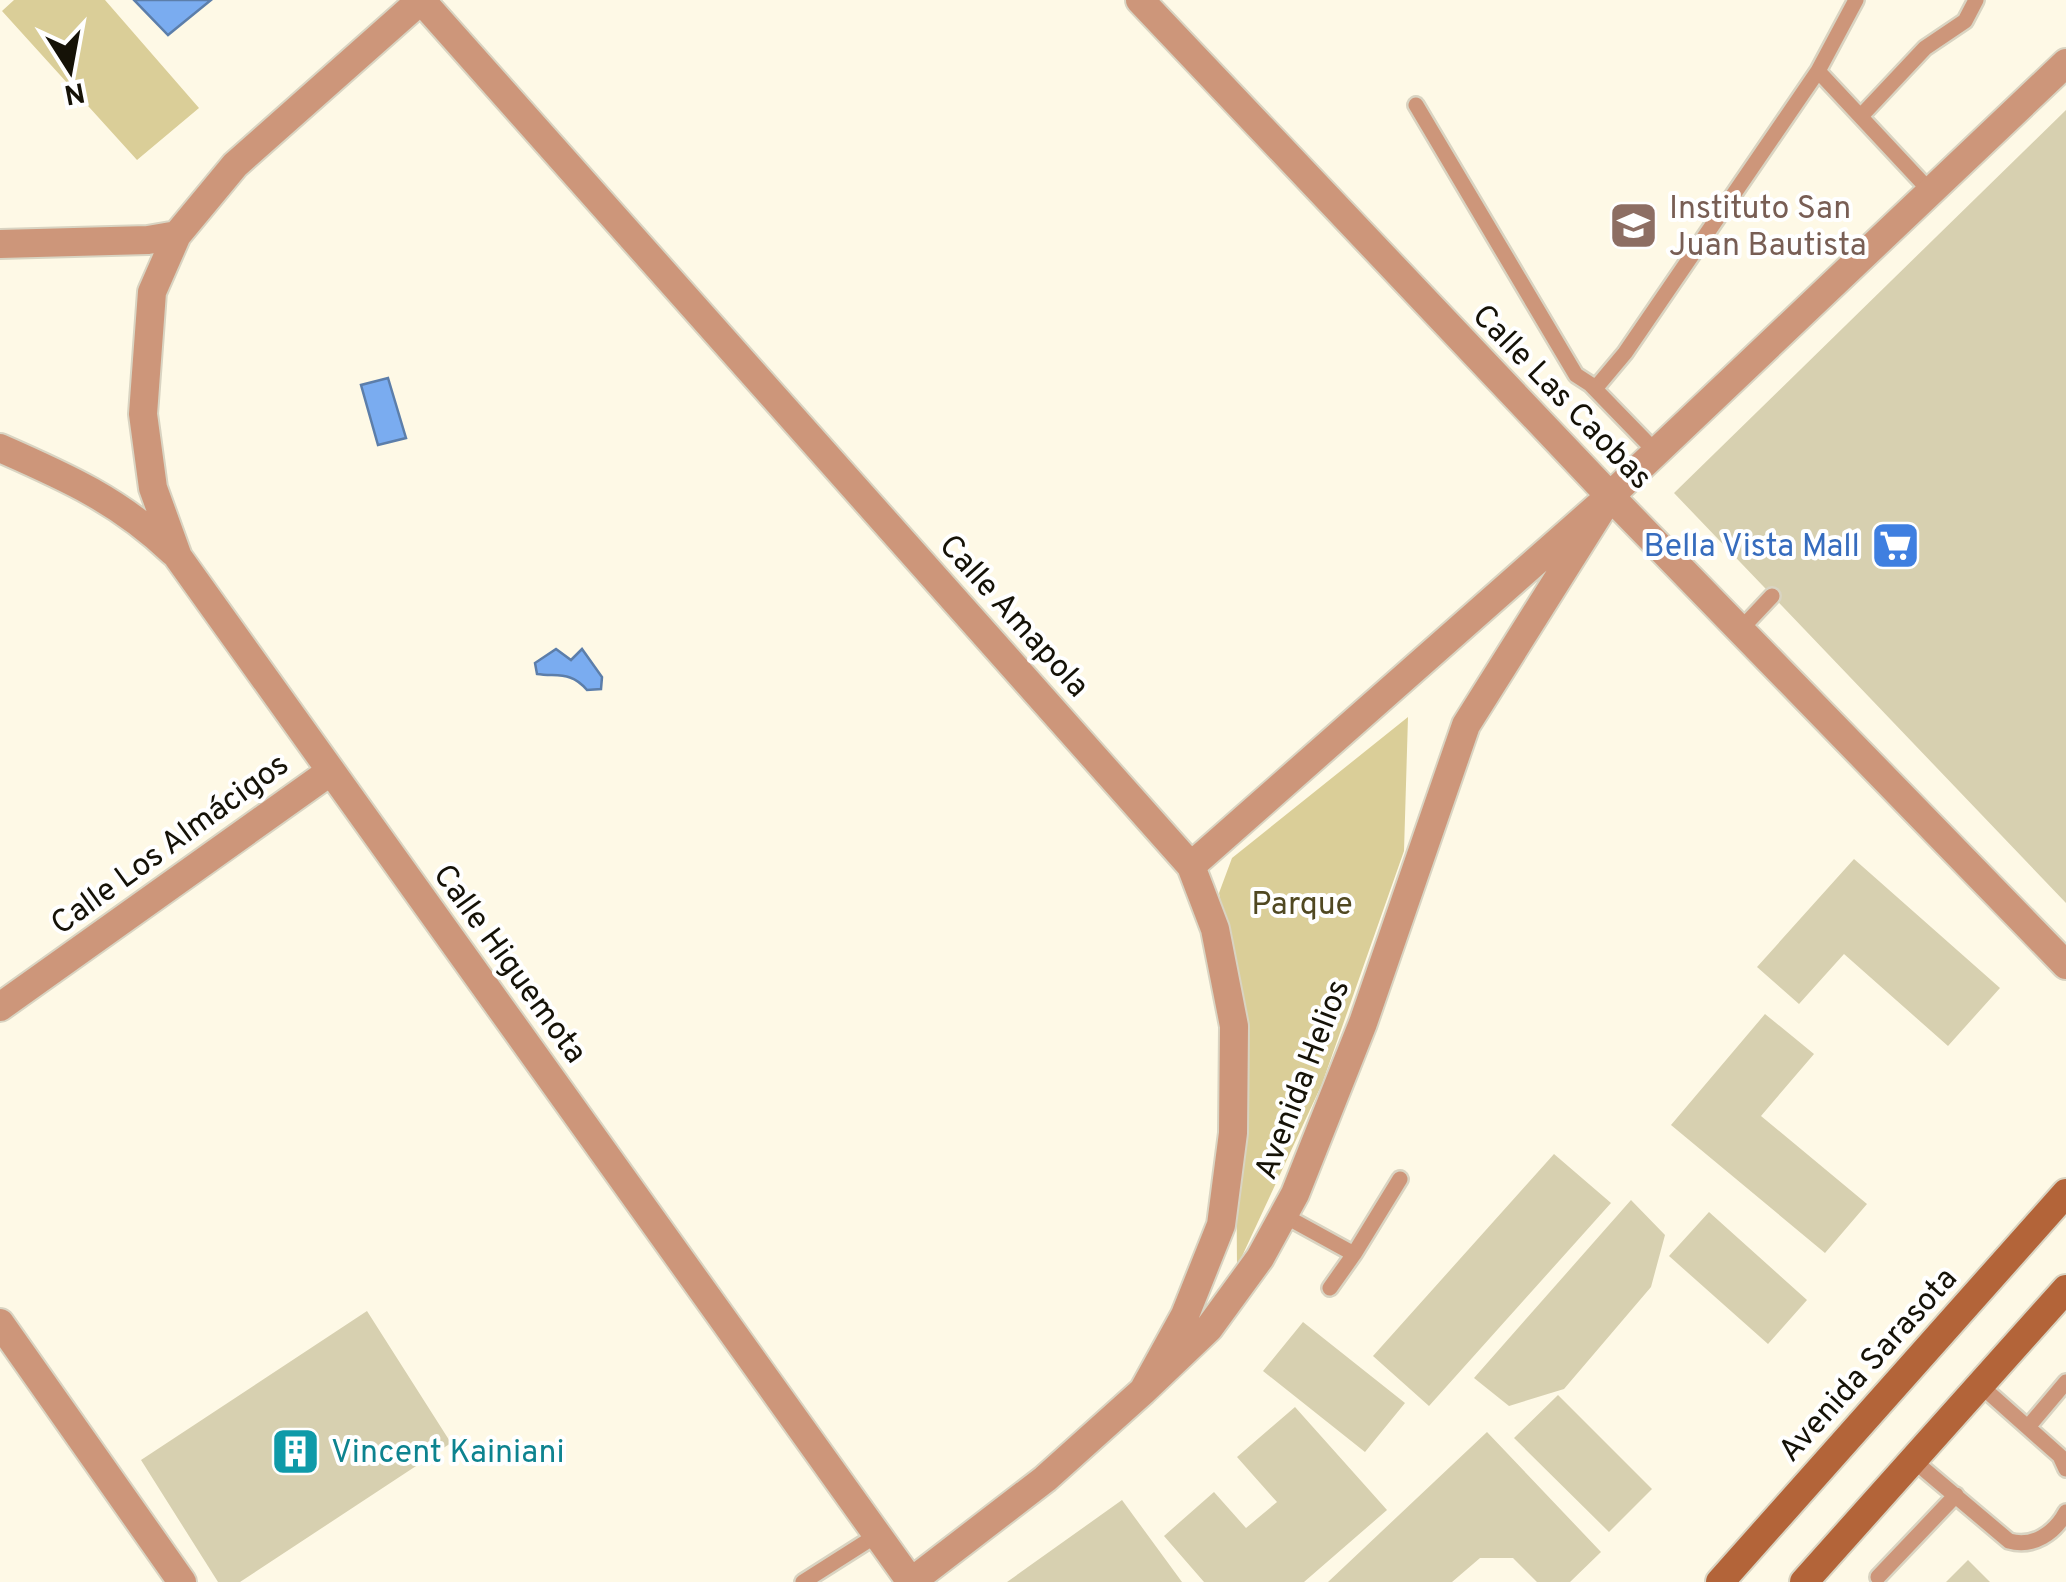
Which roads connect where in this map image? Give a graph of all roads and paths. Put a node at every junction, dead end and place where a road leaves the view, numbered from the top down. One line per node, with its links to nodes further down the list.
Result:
1 (422, 0): 10 (street, Calle Higuemota); 20 (street, Calle Amapola)
2 (1140, 0): 15 (street, Calle Las Caobas)
3 (1856, 0): 6 (lane)
4 (1976, 0): 8 (lane)
5 (2066, 62): 9 (street, Avenida Helios)
6 (1818, 71): 8 (lane); 12 (lane)
7 (1416, 105): 12 (lane)
8 (1860, 116): 9 (lane)
9 (1930, 192): 14 (street, Avenida Helios)
10 (177, 235): 11 (street); 16 (street, Calle Higuemota)
11 (0, 244)
12 (1591, 385): 14 (lane)
13 (0, 448): 16 (street)
14 (1656, 452): 15 (street, Avenida Helios)
15 (1610, 496): 18 (street, Calle Las Caobas); 20 (street, Avenida Helios); 25 (street, Avenida Helios)
16 (178, 557): 19 (street, Calle Higuemota)
17 (1772, 596): 18 (lane)
18 (1740, 630): 21 (street, Calle Las Caobas)
19 (330, 770): 22 (street, Calle Los Almácigos); 38 (street, Calle Higuemota)
20 (1192, 866): 32 (street, Calle Amapola)
21 (2066, 964)
22 (0, 1008)
23 (1400, 1179): 26 (lane)
24 (2066, 1193): 43 (main road, Avenida Sarasota)
25 (1283, 1215): 26 (lane); 32 (street, Avenida Helios)
26 (1354, 1254): 27 (lane)
27 (1330, 1288)
28 (2066, 1290): 31 (main road)
29 (0, 1323): 40 (street)
30 (2066, 1382): 33 (lane)
31 (1980, 1385): 33 (lane); 34 (main road)
32 (1143, 1390): 42 (street, Avenida Helios)
33 (2028, 1428): 35 (lane)
34 (1913, 1460): 36 (lane); 44 (main road)
35 (2066, 1469)
36 (1956, 1495): 37 (lane); 39 (lane)
37 (2066, 1512)
38 (877, 1536): 41 (lane); 42 (street, Calle Higuemota)
39 (1878, 1577)
40 (182, 1582)
41 (803, 1582)
42 (911, 1582)
43 (1720, 1582)
44 (1804, 1582)

